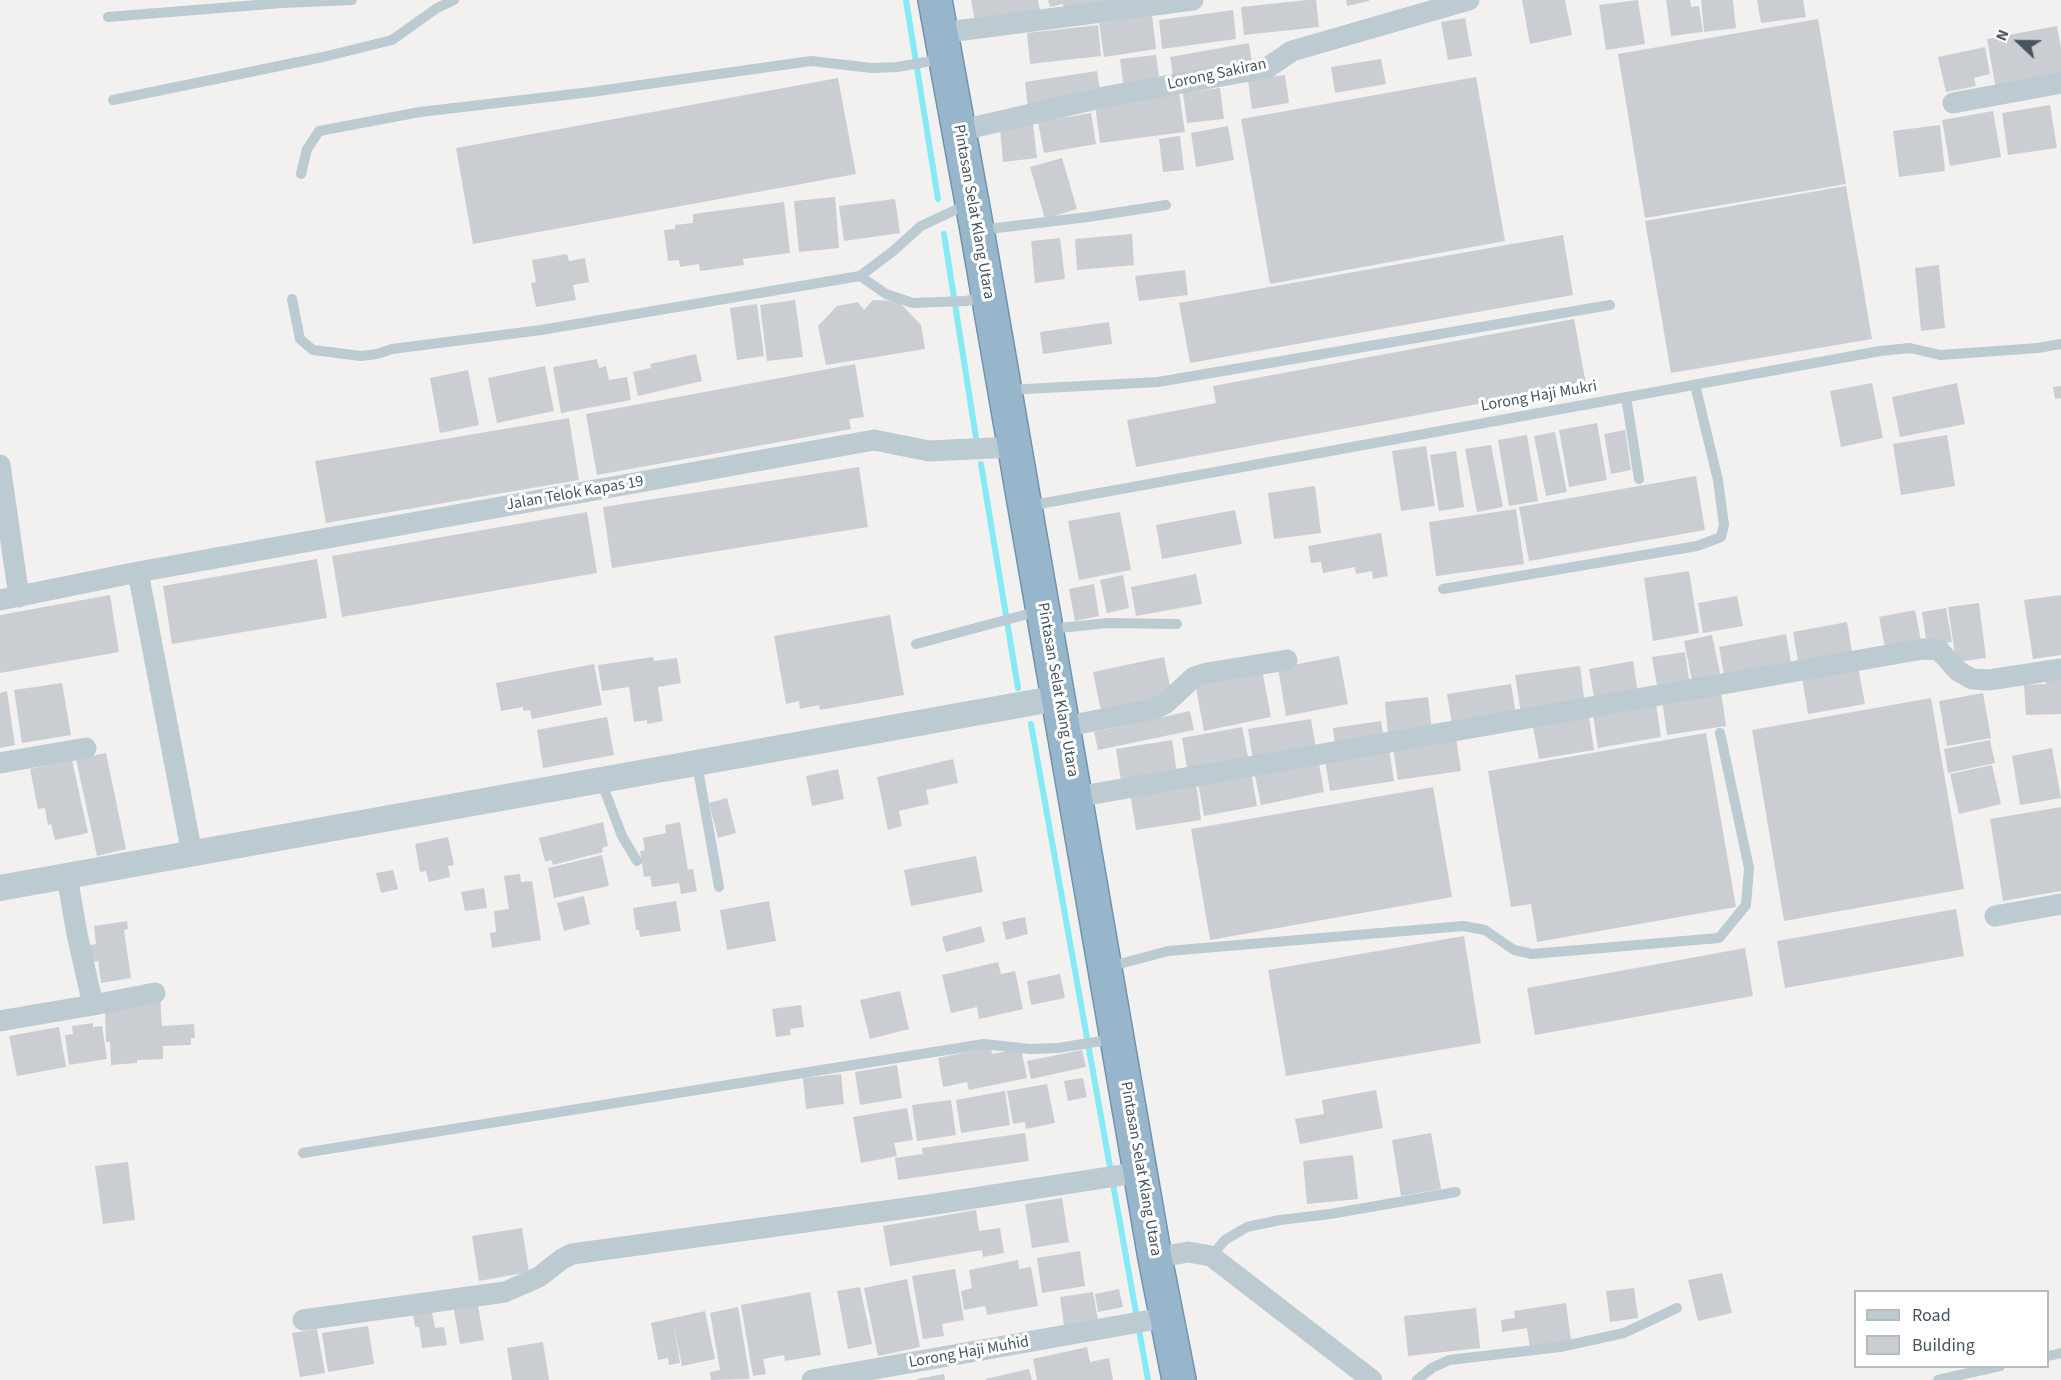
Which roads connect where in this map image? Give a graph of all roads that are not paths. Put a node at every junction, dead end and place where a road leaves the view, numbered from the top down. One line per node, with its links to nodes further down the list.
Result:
1 (352, 0): 6 (lane)
2 (454, 0): 9 (lane)
3 (935, 0): 7 (highway, Pintasan Selat Klang Utara)
4 (1193, 0): 7 (street)
5 (1469, 0): 11 (street, Lorong Sakiran)
6 (108, 18)
7 (936, 52): 11 (highway, Pintasan Selat Klang Utara); 12 (lane)
8 (2061, 83): 10 (street)
9 (113, 100)
10 (1953, 104)
11 (958, 131): 14 (highway, Pintasan Selat Klang Utara)
12 (302, 174)
13 (1167, 205): 14 (lane)
14 (974, 216): 15 (lane); 17 (highway, Pintasan Selat Klang Utara)
15 (860, 276): 16 (lane); 17 (lane)
16 (292, 299)
17 (976, 299): 21 (highway, Pintasan Selat Klang Utara)
18 (1610, 305): 21 (lane)
19 (2061, 344): 20 (lane, Lorong Haji Mukri)
20 (1695, 384): 22 (lane, Lorong Haji Mukri); 29 (lane)
21 (1004, 391): 23 (highway, Pintasan Selat Klang Utara)
22 (1626, 397): 25 (lane); 26 (lane, Lorong Haji Mukri)
23 (1014, 447): 26 (highway, Pintasan Selat Klang Utara); 28 (street, Jalan Telok Kapas 19)
24 (0, 465): 27 (street)
25 (1639, 479)
26 (1024, 506): 31 (highway, Pintasan Selat Klang Utara)
27 (3, 511): 30 (street)
28 (138, 572): 30 (street, Jalan Telok Kapas 19); 43 (street)
29 (1443, 589)
30 (10, 599)
31 (1036, 618): 32 (lane); 33 (lane); 36 (highway, Pintasan Selat Klang Utara)
32 (1177, 624)
33 (916, 644)
34 (1287, 660): 36 (street)
35 (2061, 669): 42 (street)
36 (1060, 713): 40 (street); 42 (highway, Pintasan Selat Klang Utara)
37 (1719, 733): 50 (lane)
38 (86, 748): 39 (street)
39 (0, 763)
40 (697, 764): 41 (street); 46 (lane)
41 (602, 781): 43 (street); 44 (lane)
42 (1076, 797): 50 (highway, Pintasan Selat Klang Utara)
43 (192, 854): 45 (street)
44 (637, 861)
45 (67, 877): 47 (street); 52 (street)
46 (718, 887)
47 (0, 888)
48 (2061, 904): 49 (street)
49 (1995, 916)
50 (1105, 968): 54 (highway, Pintasan Selat Klang Utara)
51 (155, 993): 52 (street)
52 (93, 1005): 53 (street)
53 (0, 1021)
54 (1111, 1040): 55 (lane); 56 (highway, Pintasan Selat Klang Utara)
55 (303, 1153)
56 (1133, 1173): 59 (highway, Pintasan Selat Klang Utara); 62 (street)
57 (1456, 1192): 58 (lane)
58 (1211, 1256): 59 (street); 66 (street)
59 (1155, 1258): 61 (highway, Pintasan Selat Klang Utara)
60 (1677, 1308): 67 (lane)
61 (1162, 1319): 64 (street, Lorong Haji Muhid); 65 (highway, Pintasan Selat Klang Utara)
62 (303, 1320)
63 (1991, 1368): 68 (lane)
64 (812, 1380)
65 (1179, 1380)
66 (1372, 1380)
67 (1417, 1380)
68 (1938, 1380)

